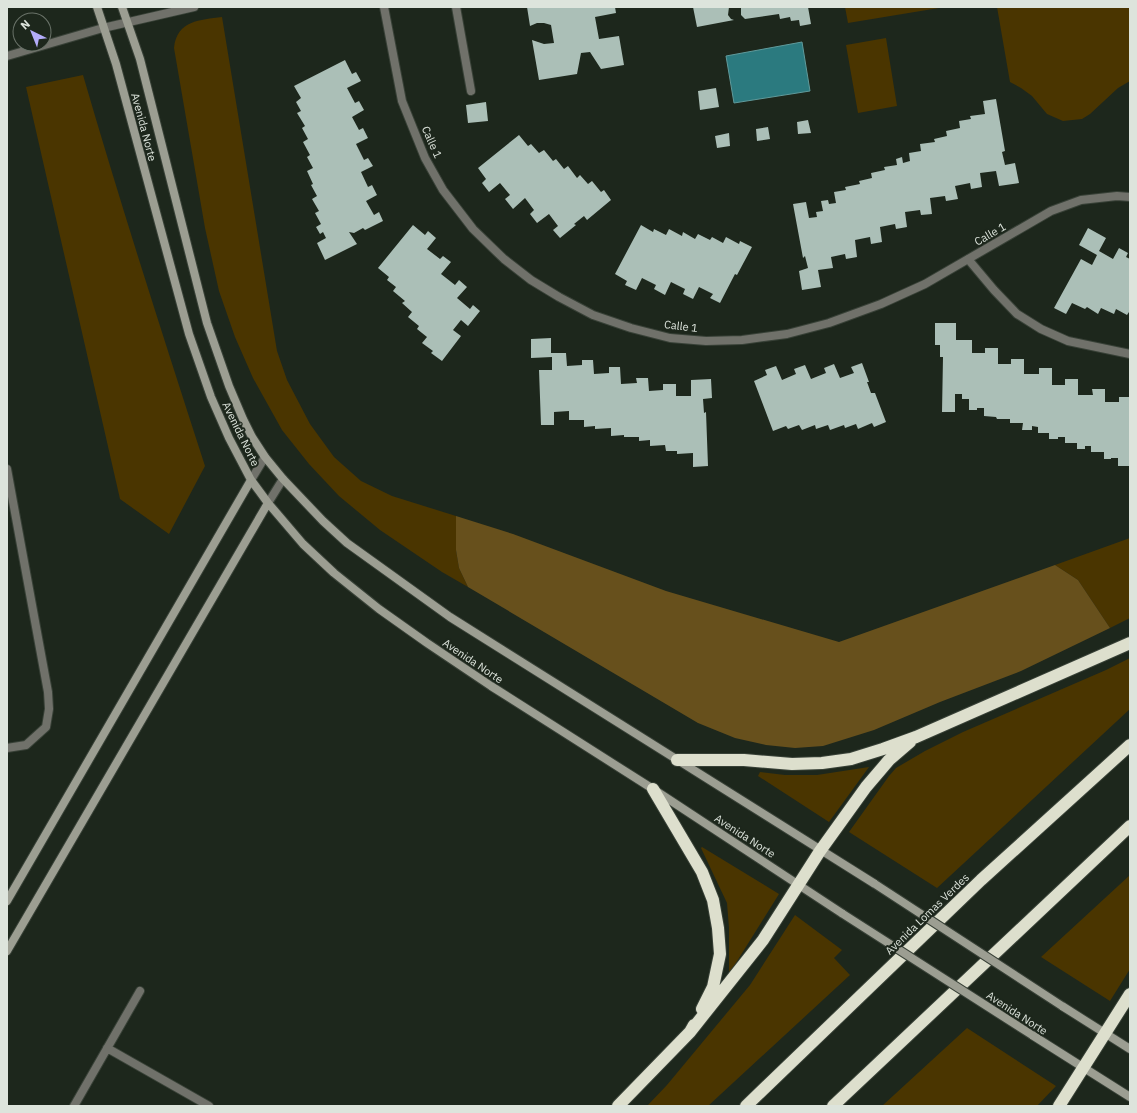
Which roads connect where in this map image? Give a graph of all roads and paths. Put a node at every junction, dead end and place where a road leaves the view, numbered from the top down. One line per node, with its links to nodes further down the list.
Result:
1 (96, 7): 7 (street, Avenida Norte)
2 (122, 7): 6 (street, Avenida Norte)
3 (194, 7): 6 (street)
4 (384, 7): 11 (street, Calle 1)
5 (456, 7): 9 (street)
6 (127, 22): 7 (street); 13 (street, Avenida Norte)
7 (104, 28): 8 (street); 16 (street, Avenida Norte)
8 (7, 56)
9 (471, 91)
10 (1130, 197): 11 (street, Calle 1)
11 (968, 259): 12 (street)
12 (1130, 354)
13 (265, 457): 15 (street, Avenida Norte); 16 (street)
14 (7, 470): 21 (street)
15 (283, 479): 17 (street); 22 (street, Avenida Norte)
16 (251, 480): 17 (street, Avenida Norte); 27 (street)
17 (268, 503): 23 (street, Avenida Norte); 28 (street)
18 (1130, 643): 19 (highway)
19 (916, 737): 22 (highway); 25 (highway)
20 (1130, 746): 40 (highway, Avenida Lomas Verdes)
21 (7, 748)
22 (677, 760): 25 (street, Avenida Norte)
23 (654, 789): 26 (street, Avenida Norte); 31 (highway)
24 (1130, 826): 41 (highway)
25 (820, 851): 26 (highway); 32 (street, Avenida Norte, bridge)
26 (798, 884): 31 (highway); 35 (street, Avenida Norte, bridge)
27 (7, 900)
28 (7, 951)
29 (140, 991): 33 (street)
30 (1130, 994): 32 (highway)
31 (690, 1032): 39 (highway)
32 (1105, 1033): 34 (street, Avenida Norte); 35 (highway)
33 (107, 1048): 37 (street); 38 (street)
34 (1130, 1049)
35 (1083, 1068): 36 (street, Avenida Norte); 42 (highway)
36 (1130, 1097)
37 (74, 1106)
38 (209, 1106)
39 (618, 1106)
40 (746, 1106)
41 (833, 1106)
42 (1059, 1106)

